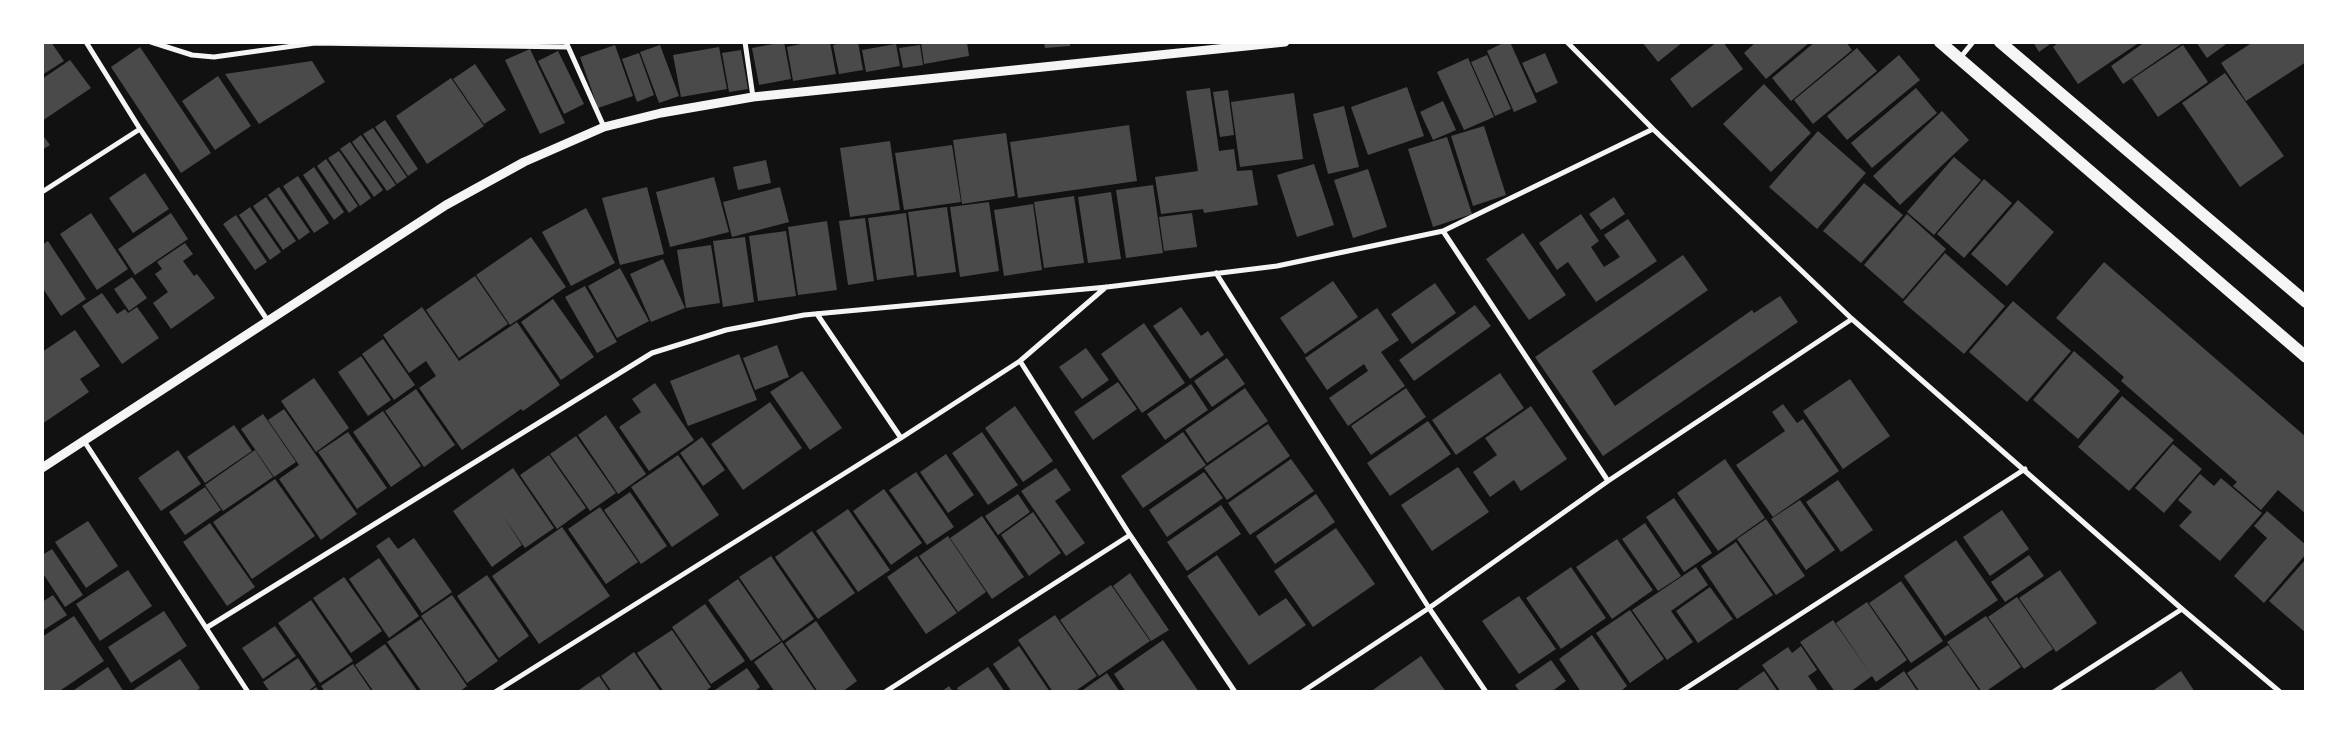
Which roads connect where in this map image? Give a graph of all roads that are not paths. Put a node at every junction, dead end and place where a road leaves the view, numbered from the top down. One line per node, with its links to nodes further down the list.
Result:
1 (86, 42): 14 (street)
2 (151, 42): 9 (street)
3 (745, 42): 12 (street)
4 (1285, 42): 12 (street)
5 (1566, 42): 15 (street)
6 (1940, 42): 11 (main road)
7 (1973, 42): 11 (street)
8 (2000, 42): 20 (main road)
9 (346, 43): 10 (street)
10 (567, 45): 13 (street)
11 (1958, 60): 24 (main road)
12 (753, 97): 13 (street)
13 (604, 127): 23 (street)
14 (140, 129): 16 (street); 23 (street)
15 (1652, 129): 17 (street); 22 (street)
16 (42, 192)
17 (1443, 232): 18 (street); 30 (street)
18 (1216, 273): 19 (street); 32 (street)
19 (1107, 287): 21 (street); 25 (street)
20 (2306, 302)
21 (817, 314): 26 (street); 34 (street)
22 (1852, 319): 29 (street); 30 (street)
23 (268, 321): 27 (street)
24 (2306, 357)
25 (1020, 361): 26 (street); 31 (street)
26 (901, 438): 36 (street)
27 (84, 441): 28 (street); 34 (street)
28 (42, 468)
29 (2025, 469): 33 (street); 41 (street)
30 (1608, 481): 32 (street)
31 (1130, 535): 37 (street); 38 (street)
32 (1429, 608): 39 (street); 40 (street)
33 (2182, 609): 42 (street); 43 (street)
34 (206, 628): 35 (street)
35 (248, 692)
36 (494, 692)
37 (885, 692)
38 (1235, 692)
39 (1302, 692)
40 (1486, 692)
41 (1680, 692)
42 (2053, 692)
43 (2280, 692)

